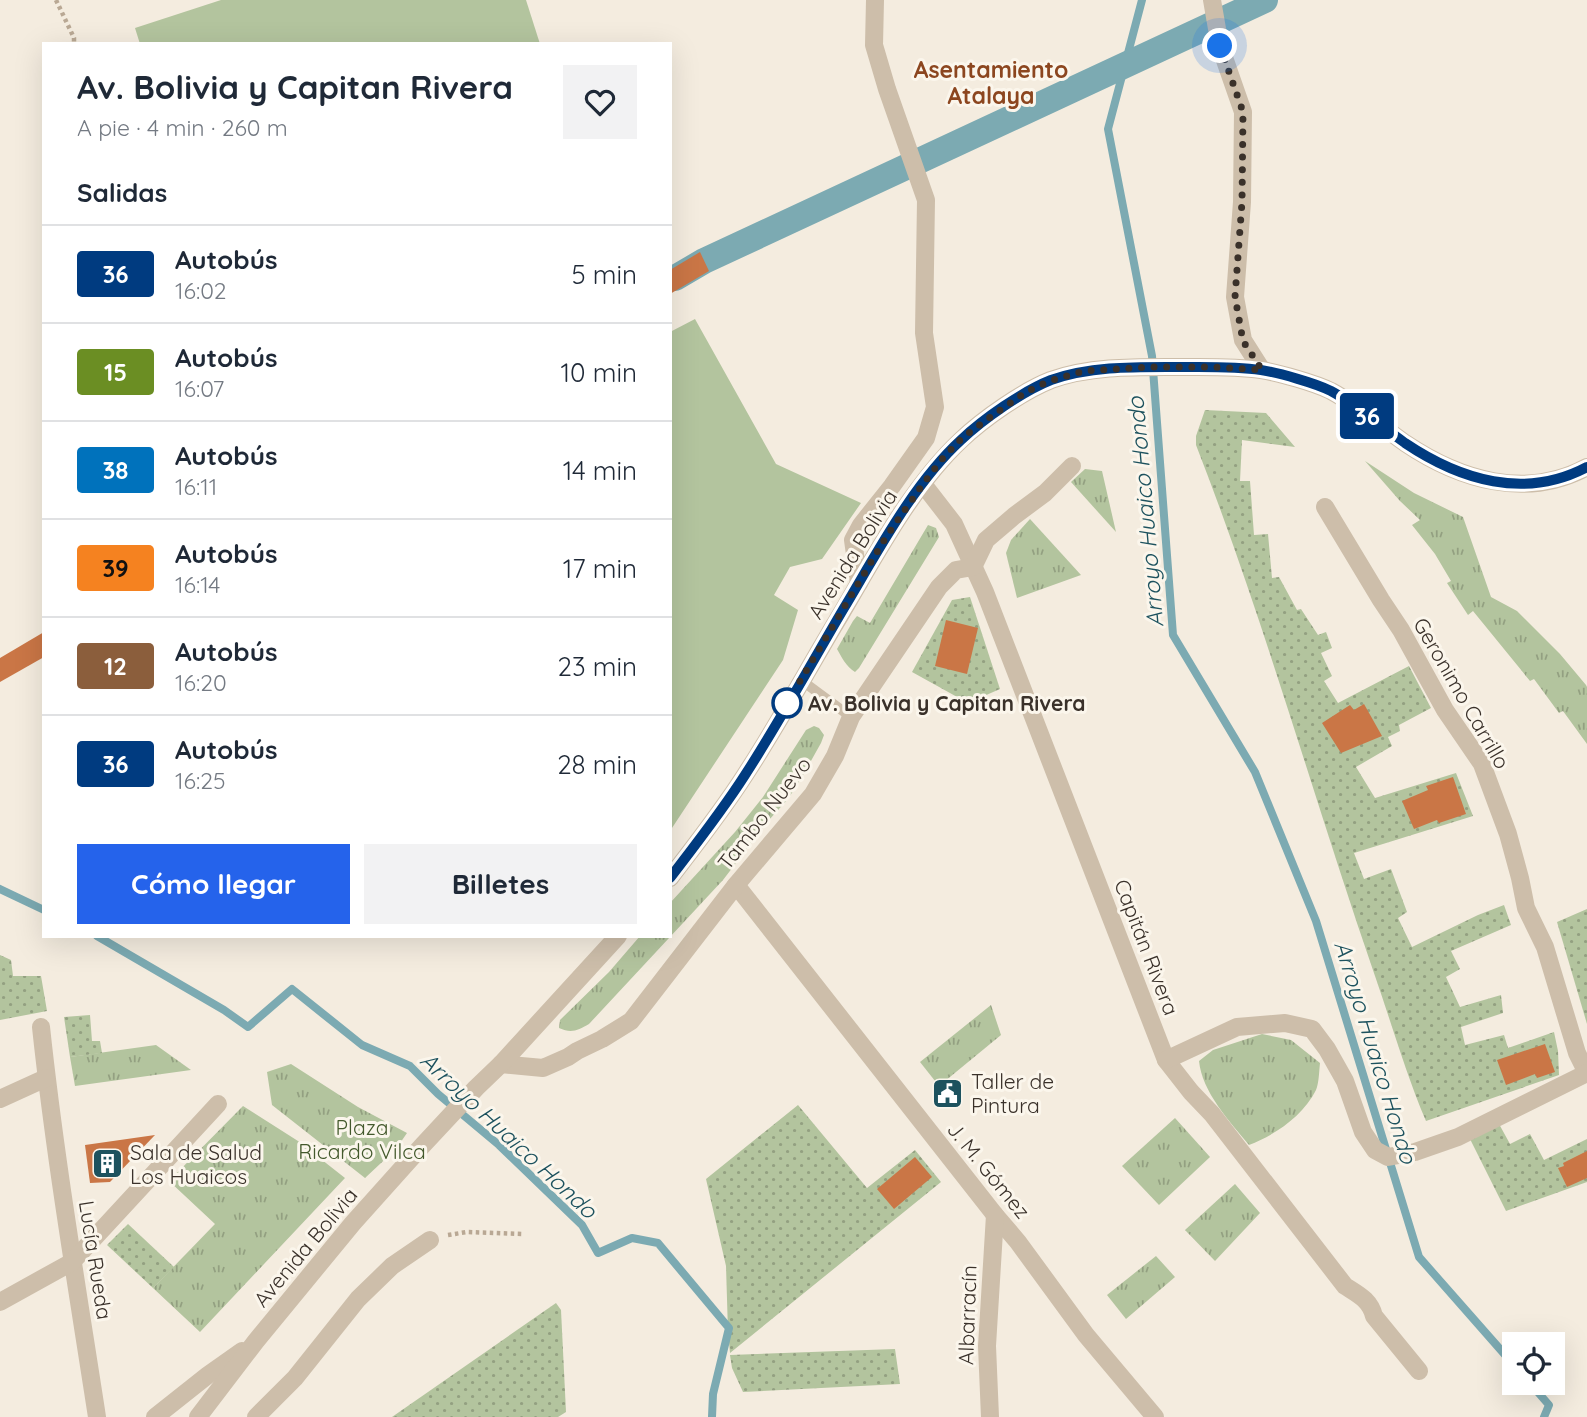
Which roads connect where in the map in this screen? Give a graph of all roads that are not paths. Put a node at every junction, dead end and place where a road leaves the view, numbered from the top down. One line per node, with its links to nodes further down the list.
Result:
1 (874, 0): 9 (street)
2 (1212, 0): 3 (street)
3 (1262, 370): 5 (street, Avenida Bolivia); 6 (street, Avenida Bolivia)
4 (1072, 466): 8 (street)
5 (1587, 467)
6 (923, 484): 8 (street, Capitán Rivera); 9 (street, Avenida Bolivia)
7 (1325, 507): 18 (street, Geronimo Carrillo)
8 (973, 567): 11 (street, Tambo Nuevo); 16 (street, Capitán Rivera)
9 (859, 583): 10 (street, Avenida Bolivia)
10 (802, 680): 11 (lane); 12 (street, Avenida Bolivia)
11 (851, 717): 13 (street, Tambo Nuevo)
12 (672, 875)
13 (736, 885): 17 (street, Tambo Nuevo); 22 (street, J. M. Gómez)
14 (616, 938): 17 (street, Avenida Bolivia)
15 (41, 1027): 19 (street, Lucía Rueda)
16 (1166, 1060): 18 (street); 27 (street, Capitán Rivera)
17 (501, 1064): 26 (street, Avenida Bolivia)
18 (1587, 1073)
19 (46, 1077): 20 (street); 24 (street, Lucía Rueda)
20 (0, 1099)
21 (218, 1104): 24 (street)
22 (995, 1215): 32 (street, Albarracín); 33 (street, J. M. Gómez)
23 (430, 1240): 31 (street)
24 (72, 1262): 25 (street); 29 (street, Lucía Rueda)
25 (0, 1302)
26 (256, 1341): 28 (street, Avenida Bolivia); 30 (street, Avenida Bolivia)
27 (1419, 1371)
28 (201, 1416)
29 (97, 1417)
30 (155, 1417)
31 (256, 1417)
32 (990, 1417)
33 (1155, 1417)

